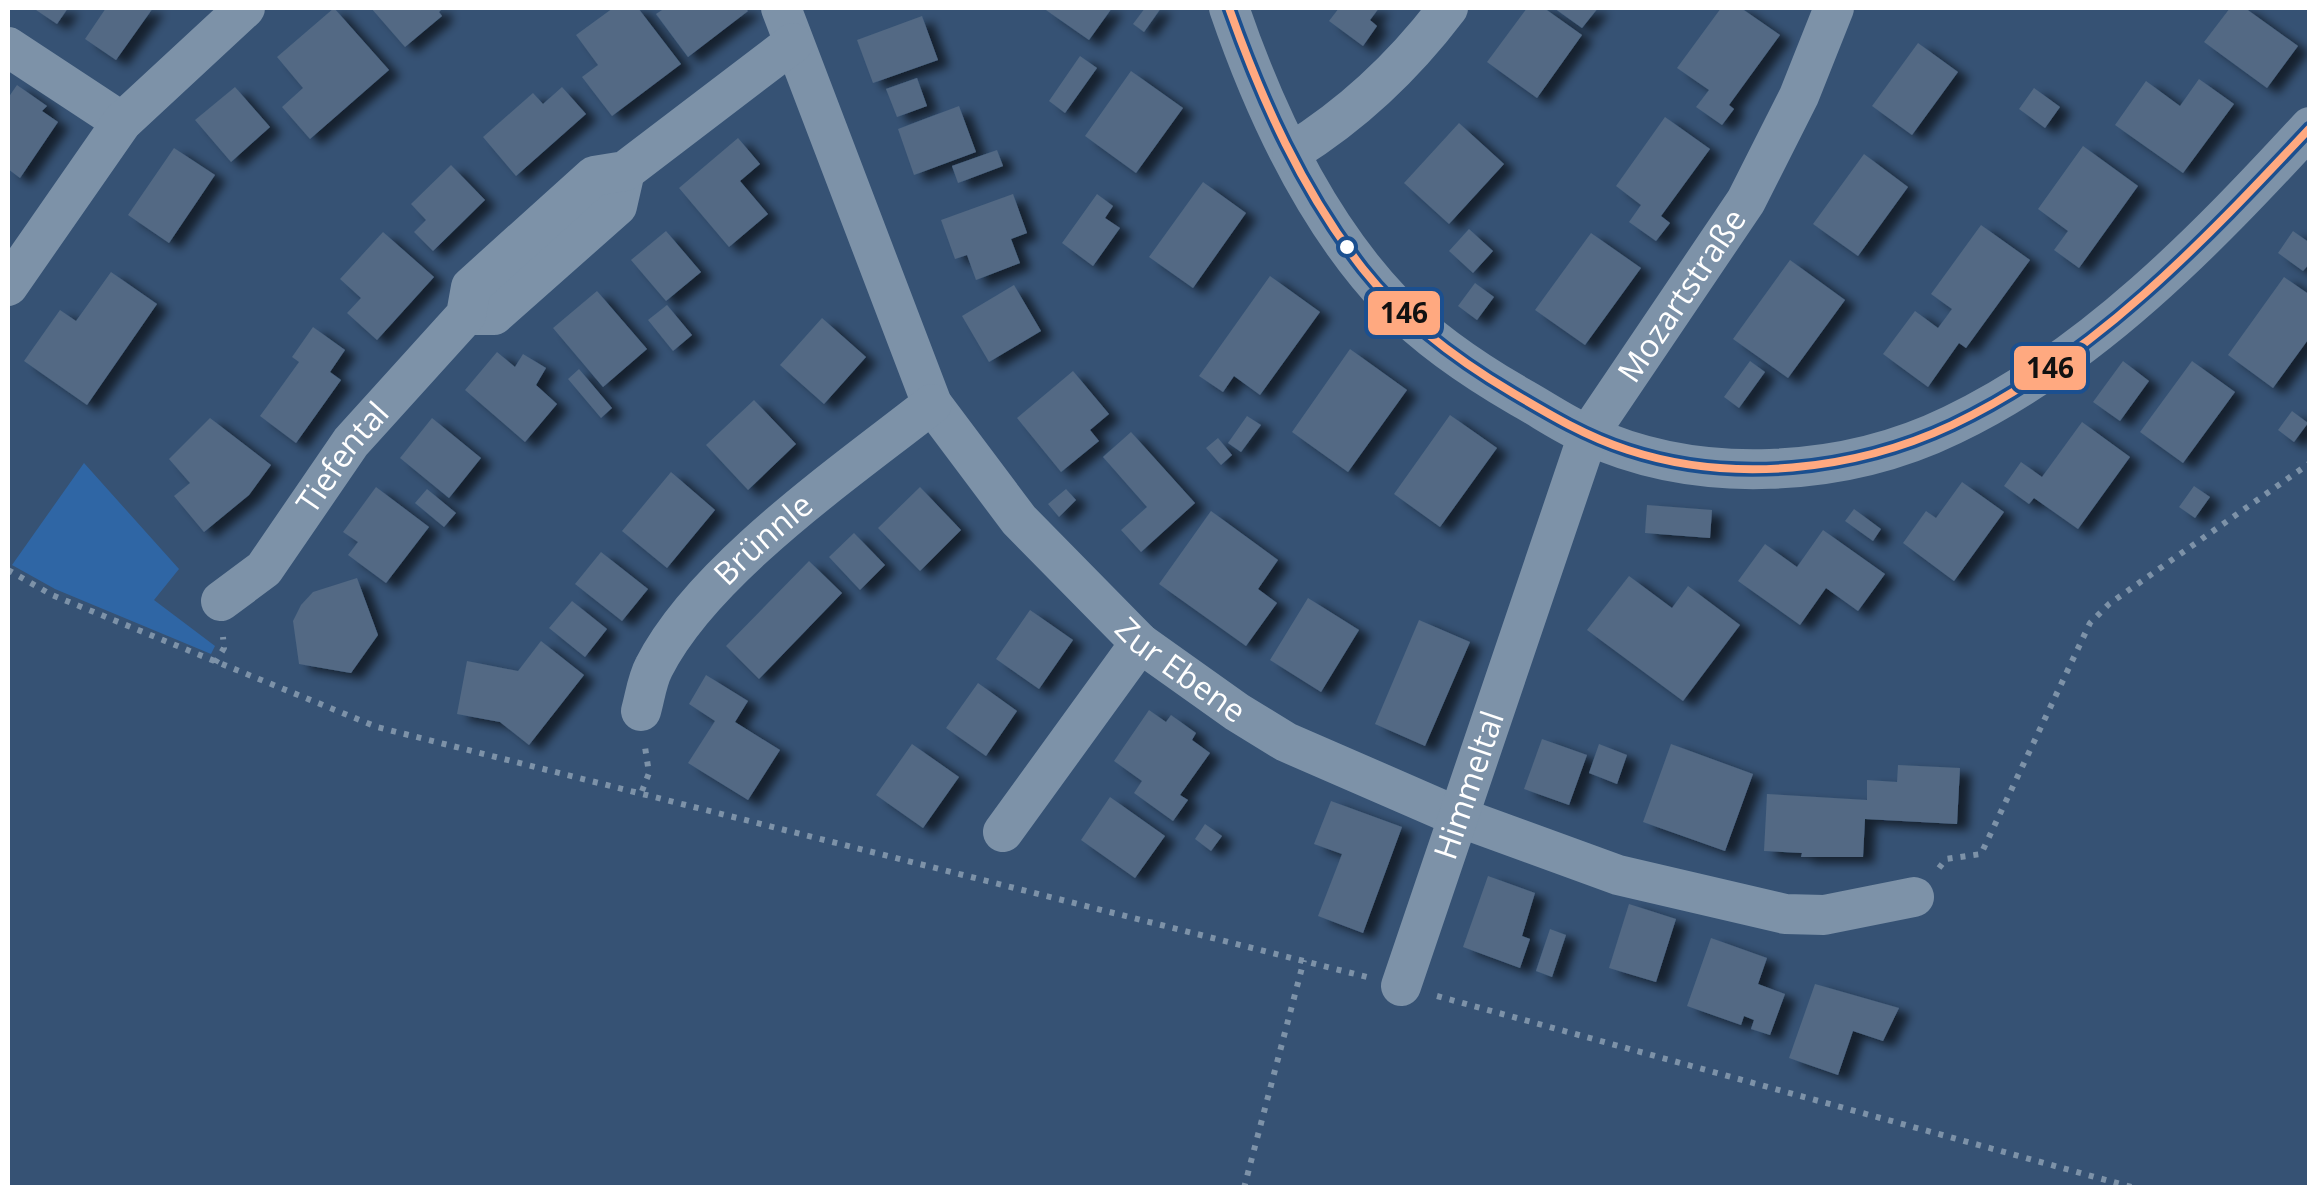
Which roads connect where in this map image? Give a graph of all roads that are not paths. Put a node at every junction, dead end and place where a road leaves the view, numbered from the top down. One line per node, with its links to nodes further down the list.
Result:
1 (245, 8): 7 (street)
2 (1229, 8): 9 (street)
3 (1448, 8): 9 (street)
4 (1834, 8): 12 (street, Mozartstraße)
5 (787, 25): 11 (street, Zur Ebene); 14 (street, Tiefental)
6 (8, 47): 7 (street)
7 (122, 122): 10 (street)
8 (2310, 127): 12 (street)
9 (1292, 152): 12 (street)
10 (8, 286)
11 (932, 404): 15 (street, Zur Ebene); 16 (street, Brünnle)
12 (1588, 435): 13 (street, Mozartstraße)
13 (1538, 584): 17 (street, Himmeltal)
14 (221, 601)
15 (1140, 643): 17 (street, Zur Ebene); 18 (street)
16 (641, 712)
17 (1456, 816): 19 (street, Zur Ebene); 20 (street, Himmeltal)
18 (1003, 832)
19 (1914, 897)
20 (1400, 986)

